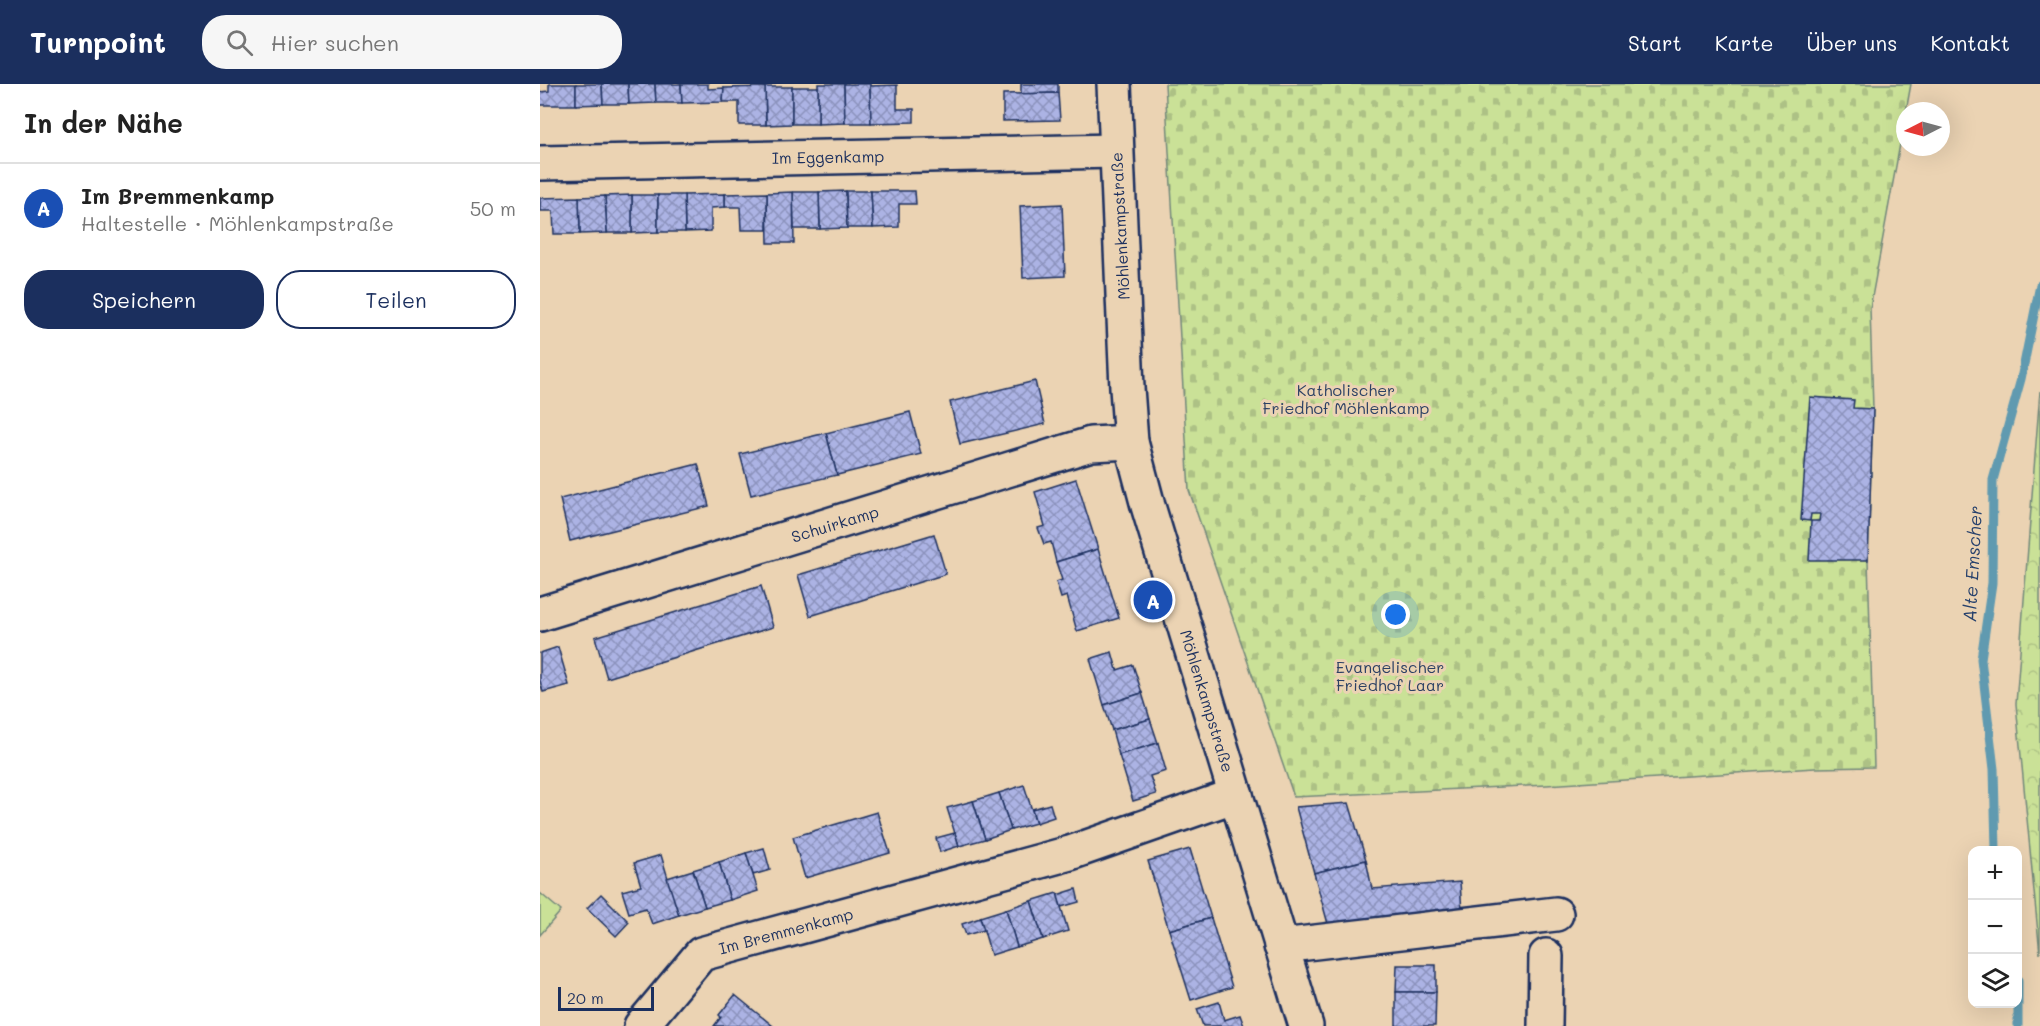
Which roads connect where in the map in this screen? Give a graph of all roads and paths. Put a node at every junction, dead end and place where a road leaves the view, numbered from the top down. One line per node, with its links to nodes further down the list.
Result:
1 (1114, 84): 2 (street, Möhlenkampstraße)
2 (1116, 151): 3 (street, Im Eggenkamp); 4 (street, Möhlenkampstraße)
3 (540, 163)
4 (1131, 442): 5 (street, Schuirkamp); 6 (street, Möhlenkampstraße)
5 (540, 614)
6 (1236, 795): 8 (street, Möhlenkampstraße); 10 (street, Im Bremmenkamp)
7 (1556, 914): 8 (street)
8 (1281, 946): 11 (street, Möhlenkampstraße)
9 (1546, 956): 12 (street)
10 (641, 1026)
11 (1306, 1026)
12 (1545, 1026)

